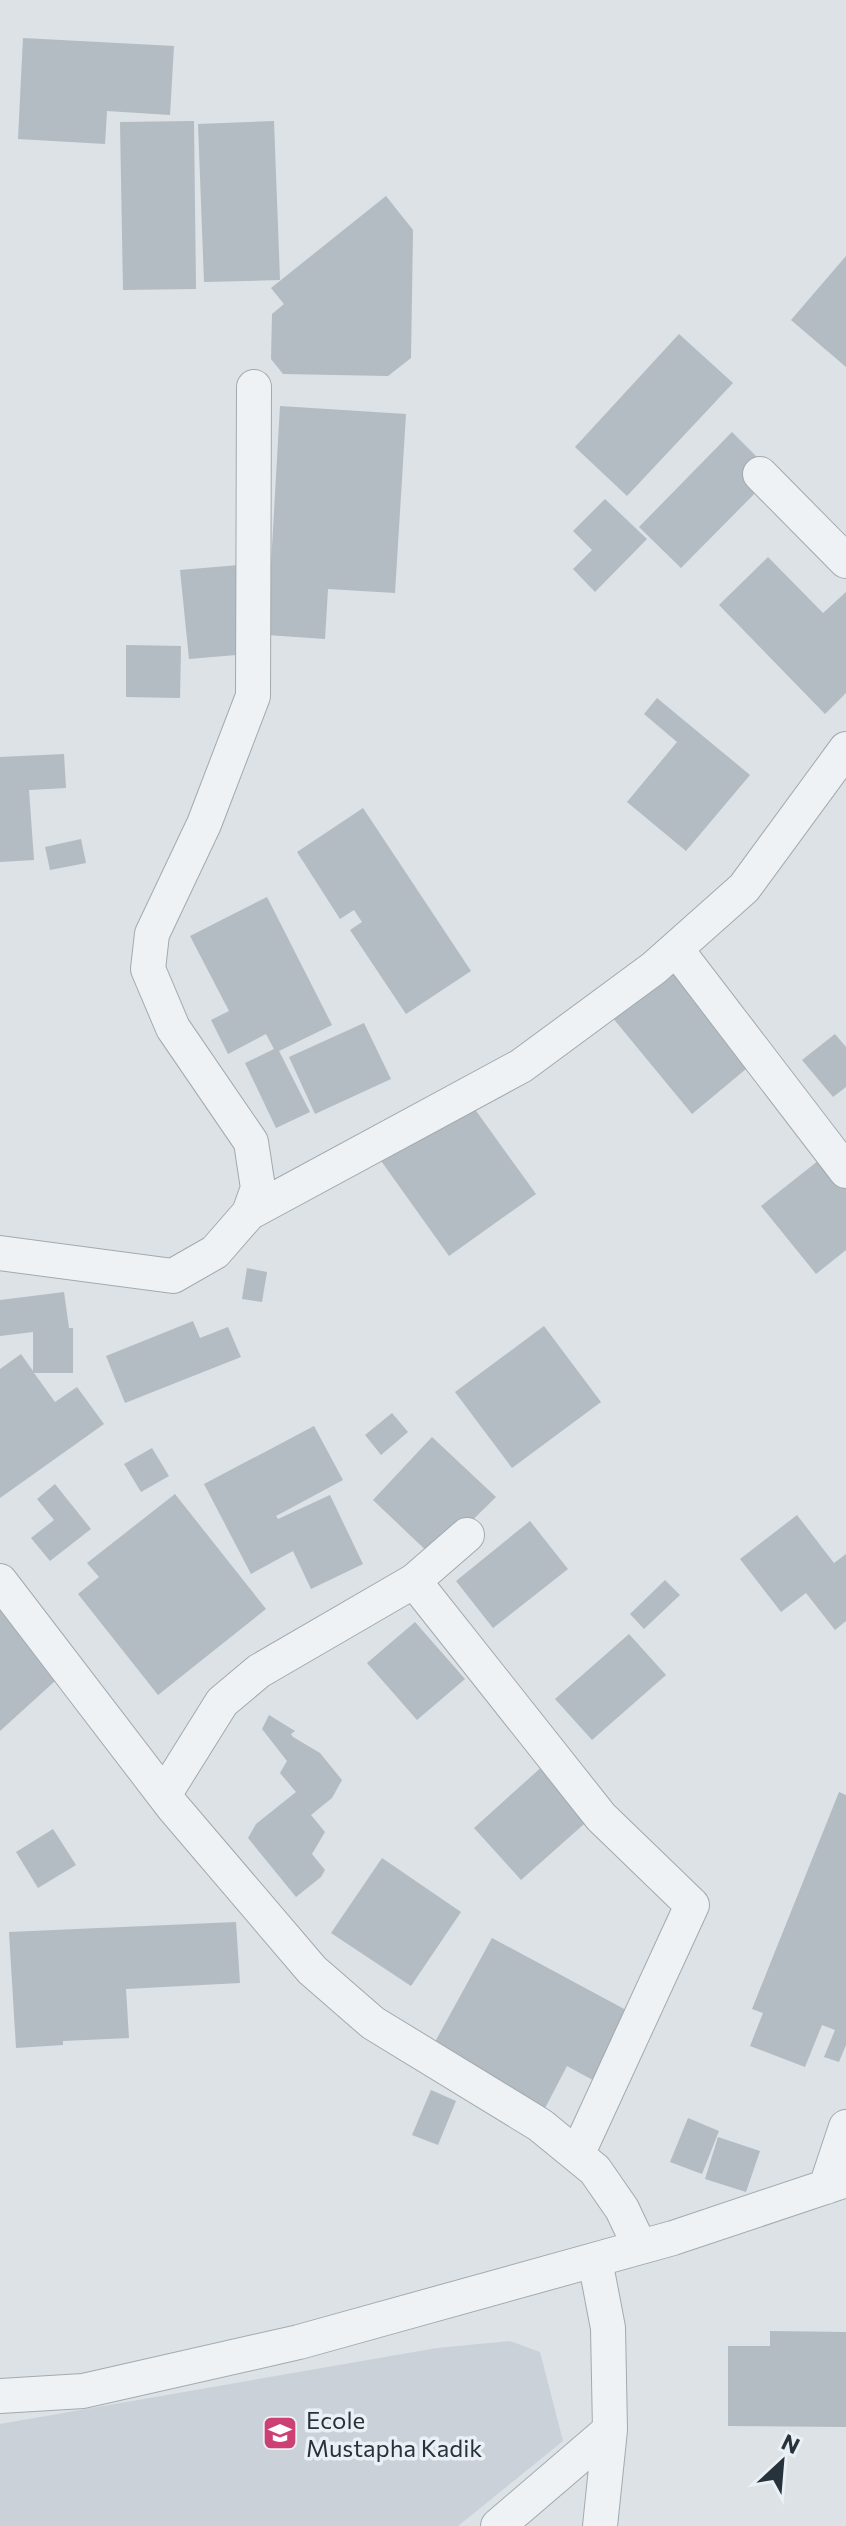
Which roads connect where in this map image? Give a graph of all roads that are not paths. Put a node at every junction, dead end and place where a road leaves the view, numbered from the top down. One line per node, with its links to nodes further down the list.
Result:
1 (254, 387): 7 (street)
2 (760, 474): 3 (street)
3 (846, 561)
4 (846, 749): 5 (street)
5 (676, 949): 6 (street); 7 (street)
6 (846, 1171)
7 (249, 1213): 8 (street)
8 (0, 1253)
9 (467, 1535): 11 (street)
10 (0, 1581): 12 (street)
11 (414, 1581): 12 (street); 14 (street)
12 (164, 1795): 14 (street)
13 (846, 2127): 15 (street)
14 (577, 2155): 16 (street)
15 (836, 2184): 16 (street)
16 (640, 2247): 17 (street)
17 (595, 2260): 18 (street); 19 (street)
18 (0, 2396)
19 (610, 2430): 20 (street); 21 (street)
20 (498, 2526)
21 (600, 2526)

